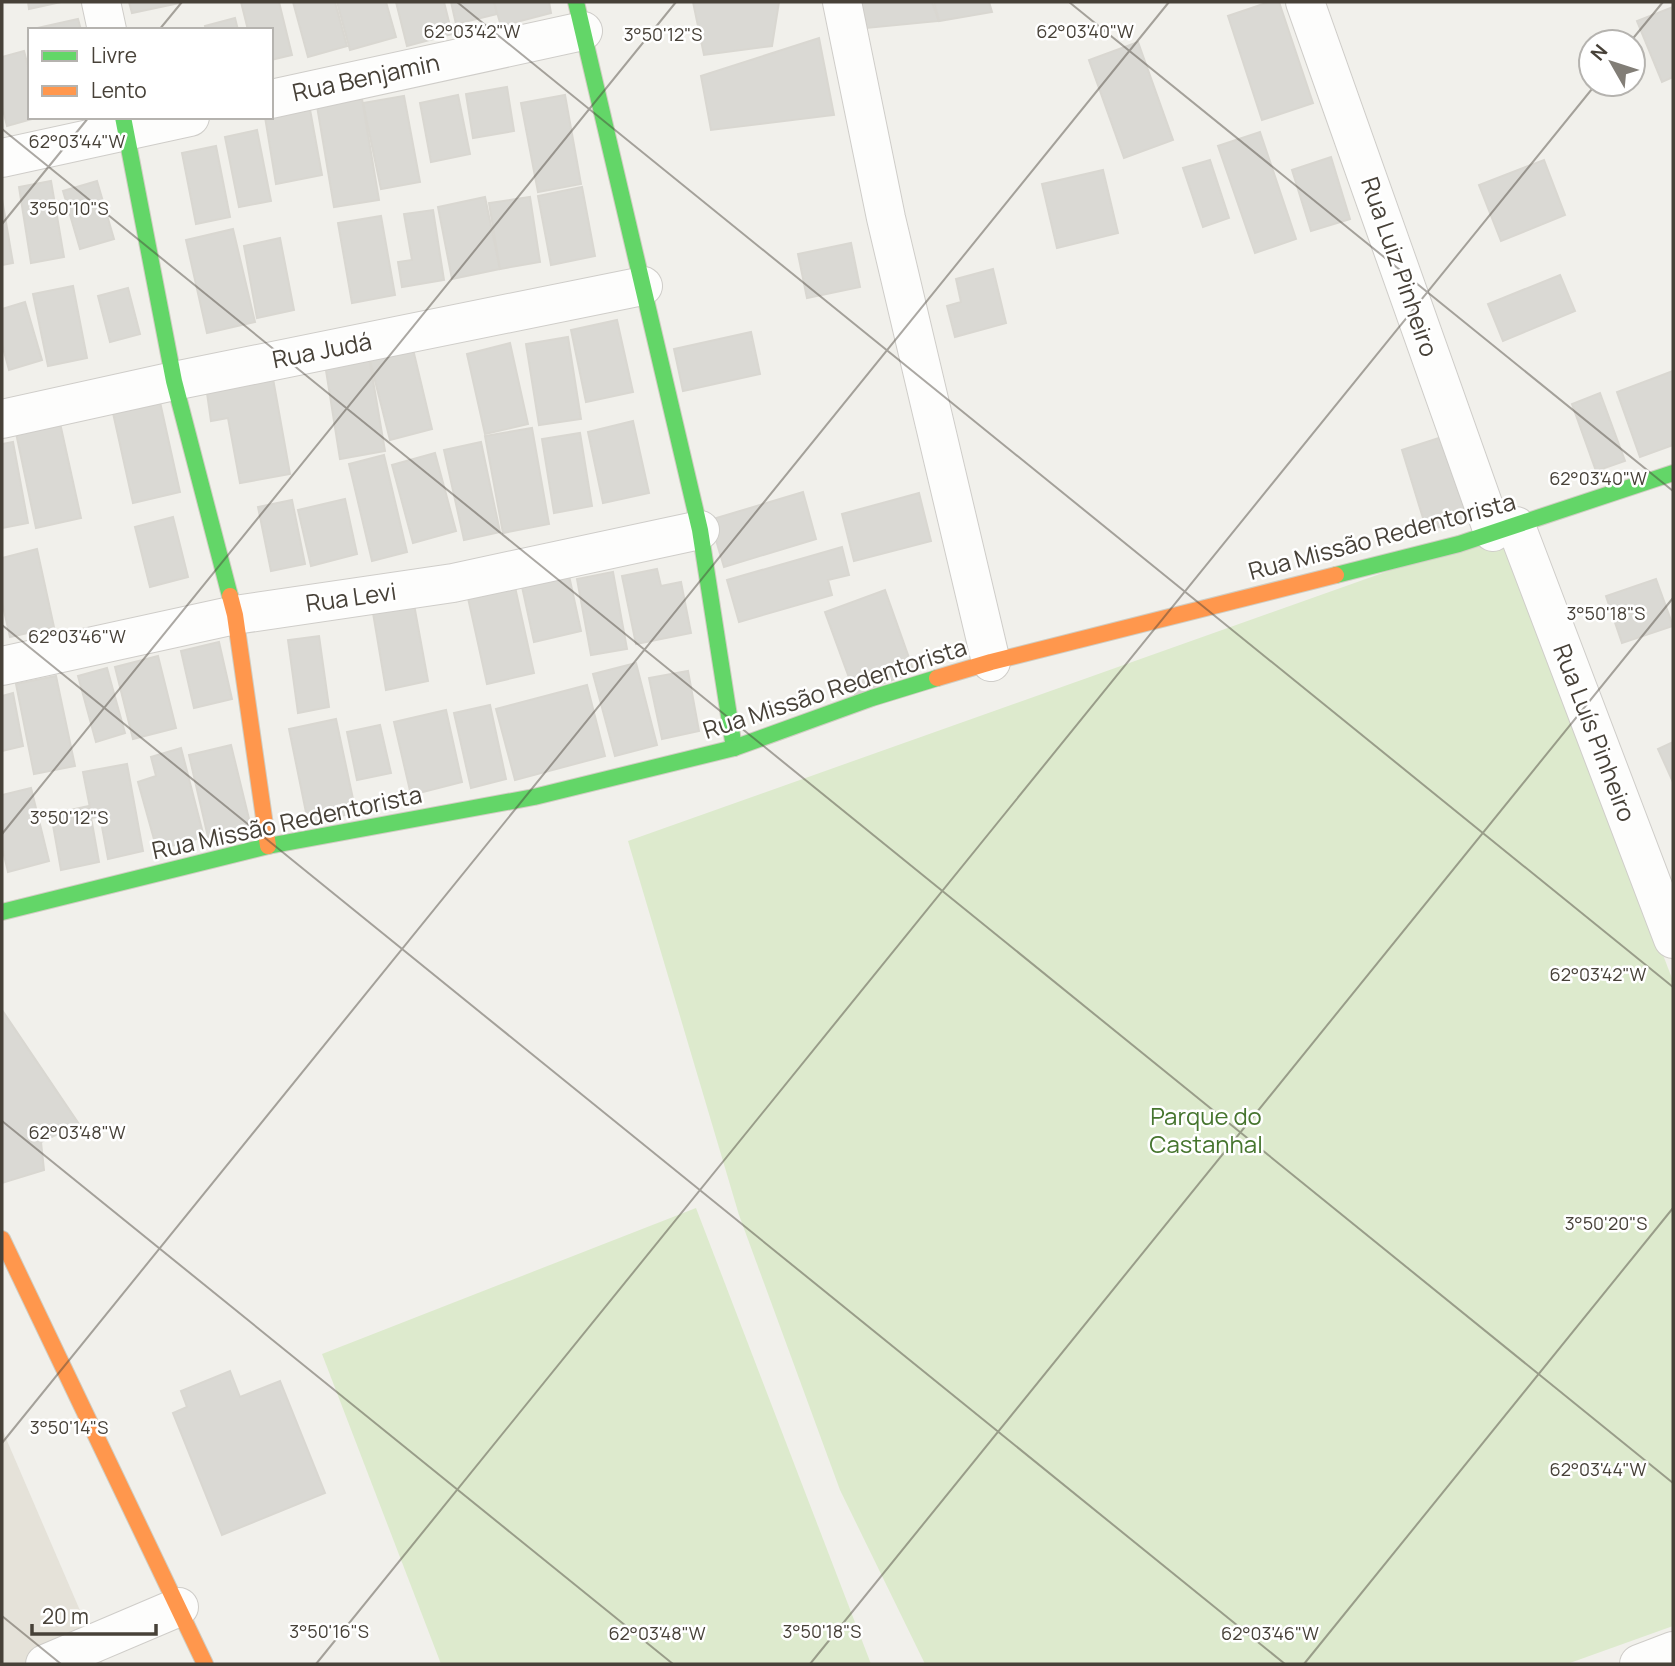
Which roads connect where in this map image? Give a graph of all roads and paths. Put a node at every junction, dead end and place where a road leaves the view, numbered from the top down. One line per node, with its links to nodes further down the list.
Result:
1 (101, 2): 5 (street)
2 (842, 2): 17 (street)
3 (1305, 2): 14 (street, Rua Luiz Pinheiro)
4 (580, 16): 6 (street, Rua Benjamin); 10 (street)
5 (107, 28)
6 (273, 98)
7 (171, 119): 8 (street)
8 (125, 124): 9 (street); 11 (street)
9 (2, 158)
10 (643, 286): 11 (street, Rua Judá); 15 (street)
11 (174, 381): 12 (street, Rua Judá); 16 (street)
12 (2, 419)
13 (1673, 473): 14 (street, Rua Missão Redentorista)
14 (1504, 529): 17 (street, Rua Missão Redentorista); 22 (street, Rua Luís Pinheiro)
15 (700, 530): 16 (street, Rua Levi); 19 (street)
16 (235, 615): 18 (street, Rua Levi); 20 (street)
17 (991, 662): 19 (street, Rua Missão Redentorista)
18 (2, 666)
19 (734, 748): 20 (street, Rua Missão Redentorista)
20 (268, 846): 21 (street, Rua Missão Redentorista)
21 (2, 912)
22 (1673, 939)
23 (2, 1239): 24 (street)
24 (179, 1607): 26 (street); 27 (street)
25 (1673, 1651): 28 (street)
26 (45, 1664)
27 (205, 1664)
28 (1639, 1664)

